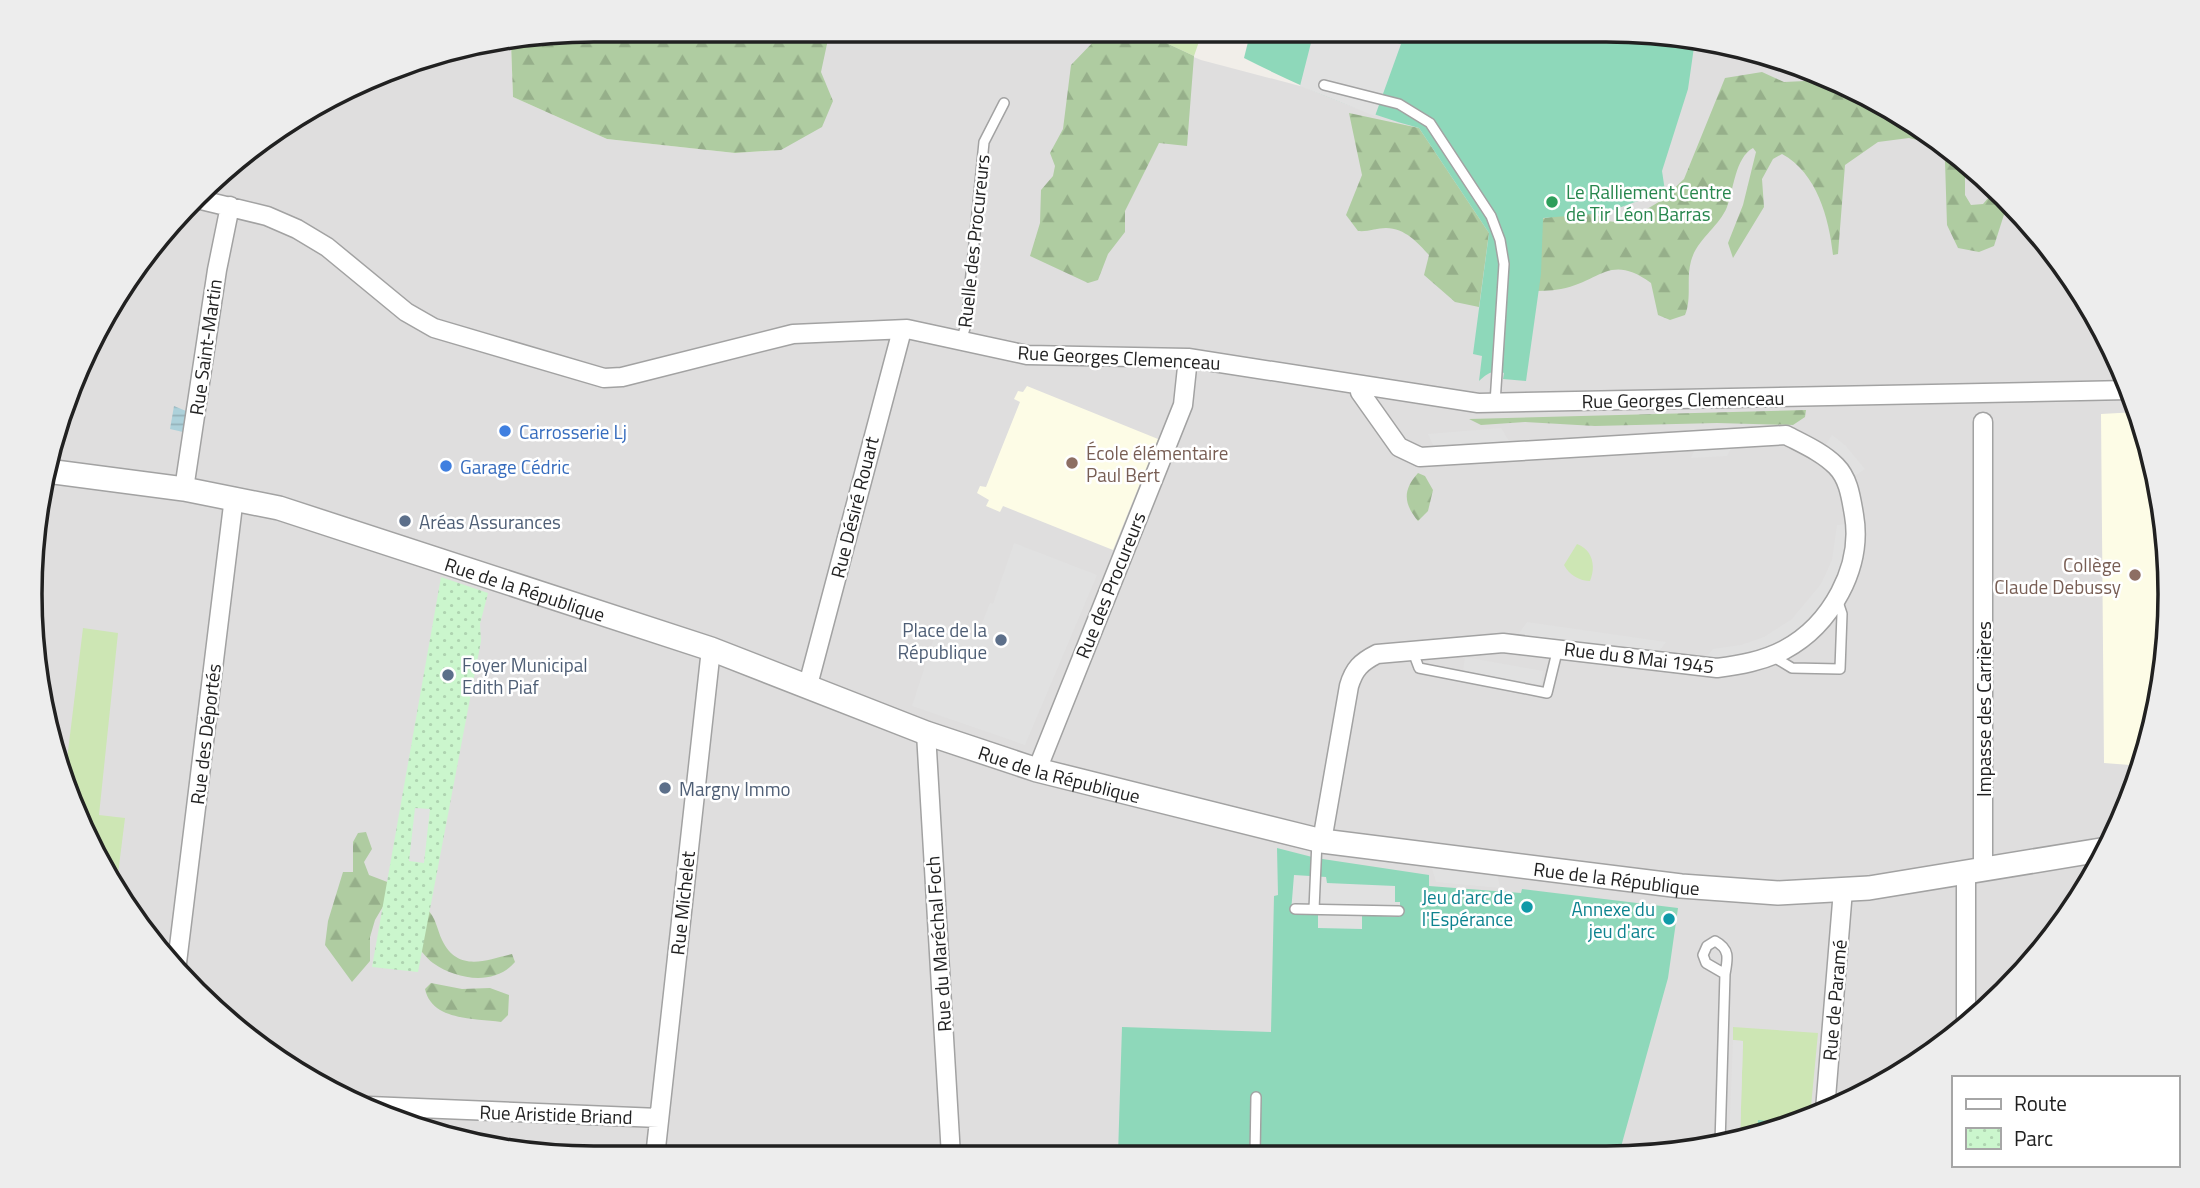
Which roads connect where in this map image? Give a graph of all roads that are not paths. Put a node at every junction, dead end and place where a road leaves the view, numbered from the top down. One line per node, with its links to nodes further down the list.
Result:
1 (1324, 85): 10 (lane)
2 (1004, 103): 6 (lane, Ruelle des Procureurs)
3 (207, 201): 4 (street, Rue Georges Clemenceau)
4 (230, 206): 5 (street, Rue Georges Clemenceau); 13 (street, Rue Saint-Martin)
5 (902, 330): 6 (street, Rue Georges Clemenceau); 20 (street, Rue Désiré Rouart)
6 (961, 341): 7 (street, Rue Georges Clemenceau)
7 (1188, 358): 8 (street, Rue Georges Clemenceau); 22 (street, Rue des Procureurs)
8 (1359, 385): 10 (street, Rue Georges Clemenceau); 15 (street, Rue du 8 Mai 1945)
9 (2119, 390): 10 (street, Rue Georges Clemenceau)
10 (1495, 403)
11 (1983, 422): 25 (street, Impasse des Carrières)
12 (56, 472): 13 (street, Rue de la République)
13 (184, 489): 14 (street, Rue de la République)
14 (234, 497): 17 (street, Rue de la République); 30 (street, Rue des Déportés)
15 (1836, 598): 19 (street, Rue du 8 Mai 1945); 19 (lane)
16 (1559, 647): 18 (street, Rue du 8 Mai 1945); 18 (lane); 19 (street, Rue du 8 Mai 1945)
17 (711, 649): 20 (street, Rue de la République); 36 (street, Rue Michelet)
18 (1413, 652): 23 (street, Rue du 8 Mai 1945)
19 (1770, 655)
20 (808, 685): 21 (street, Rue de la République)
21 (926, 733): 22 (street, Rue de la République); 39 (street, Rue du Maréchal Foch)
22 (1037, 770): 23 (street, Rue de la République)
23 (1320, 840): 26 (street, Rue de la République); 28 (lane)
24 (2094, 851): 25 (street, Rue de la République)
25 (1975, 871): 26 (street, Rue de la République); 32 (street, Impasse des Carrières)
26 (1843, 890): 34 (street, Rue de Paramé)
27 (1295, 909): 28 (lane)
28 (1314, 909): 29 (lane)
29 (1399, 911)
30 (178, 957)
31 (1725, 974): 37 (lane)
32 (1967, 1012)
33 (1256, 1097): 40 (lane)
34 (1826, 1100)
35 (393, 1108): 36 (street, Rue Aristide Briand)
36 (659, 1118): 38 (street, Rue Michelet)
37 (1720, 1134)
38 (656, 1146)
39 (950, 1146)
40 (1255, 1146)

